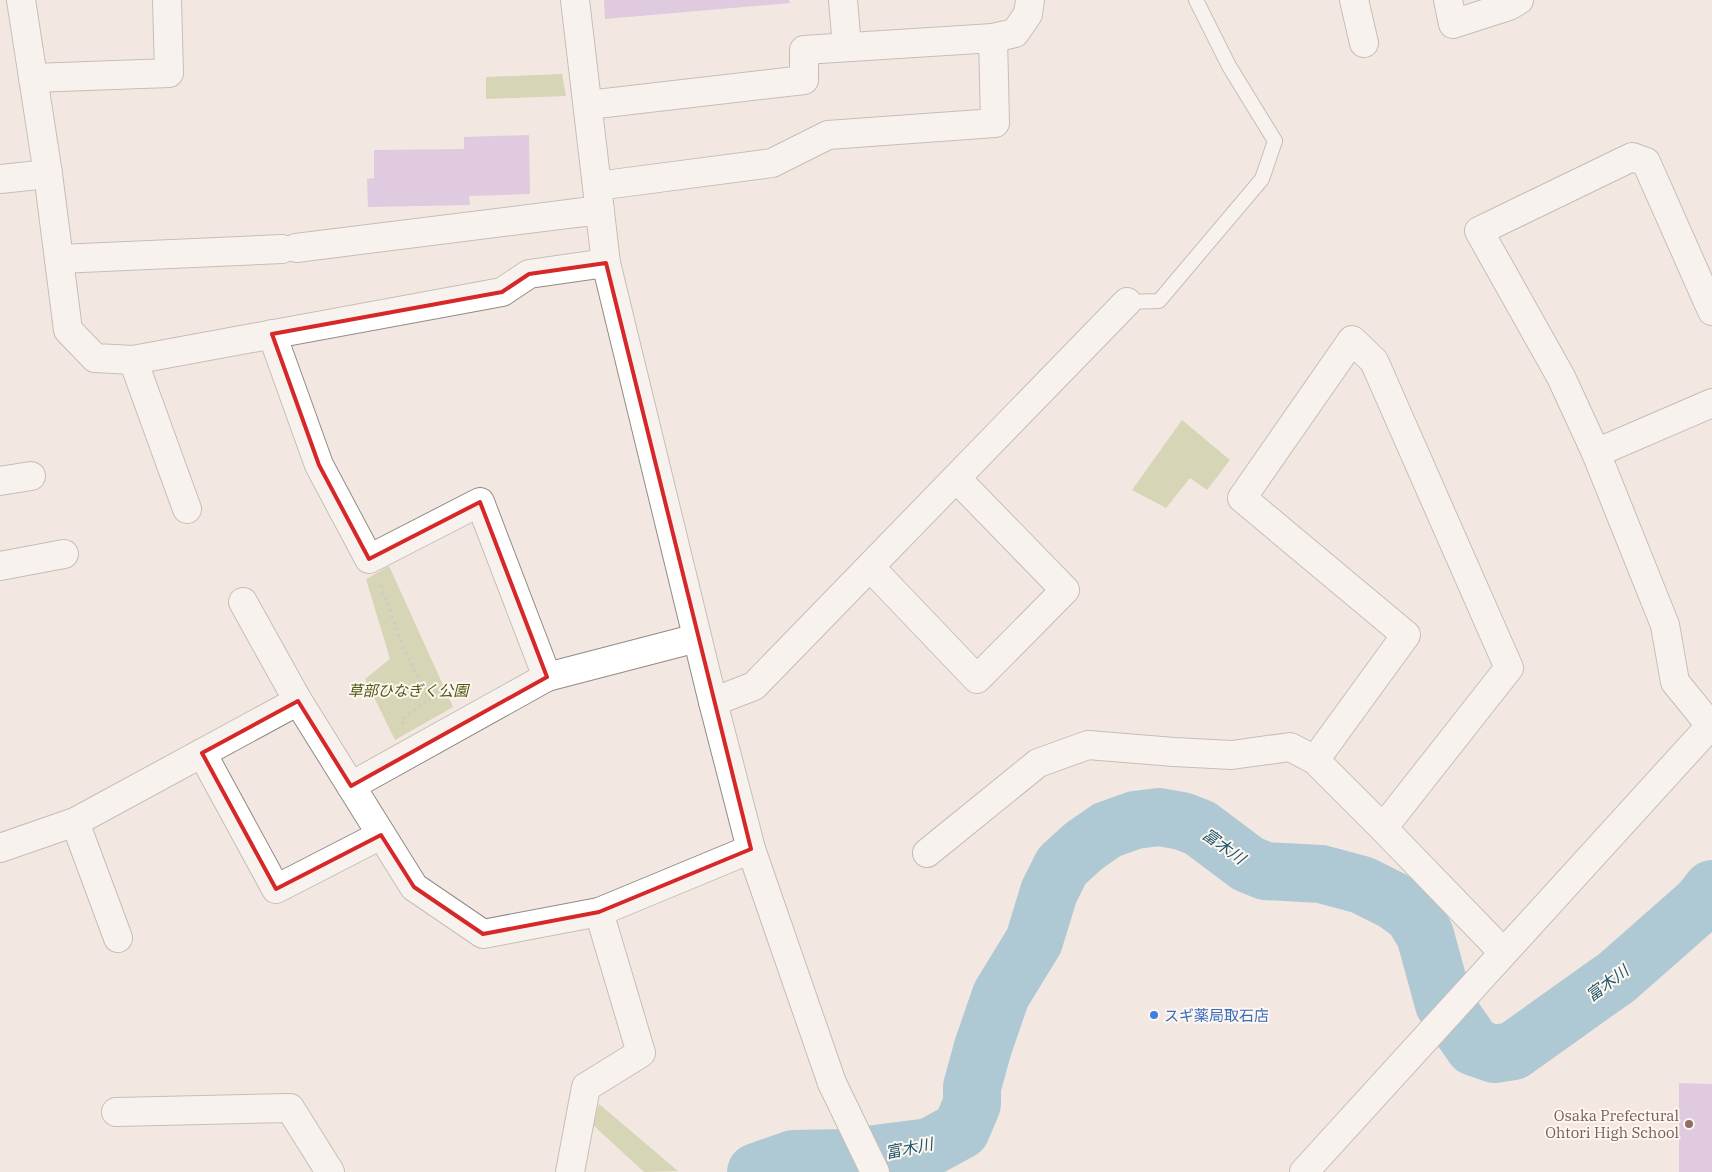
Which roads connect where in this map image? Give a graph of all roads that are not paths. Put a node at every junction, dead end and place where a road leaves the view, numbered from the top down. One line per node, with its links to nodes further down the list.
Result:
1 (21, 0): 13 (street)
2 (167, 0): 13 (street)
3 (575, 0): 14 (street)
4 (843, 0): 12 (street)
5 (1030, 0): 10 (street)
6 (1196, 0): 20 (lane)
7 (1354, 0): 11 (street)
8 (1448, 0): 9 (street)
9 (1518, 0)
10 (993, 38): 12 (street); 17 (street)
11 (1364, 43)
12 (847, 47): 14 (street)
13 (33, 78): 15 (street)
14 (588, 105): 17 (street)
15 (48, 174): 16 (street); 18 (street)
16 (0, 179)
17 (599, 198): 18 (street); 19 (street)
18 (59, 259): 23 (street)
19 (606, 263): 22 (street); 34 (street)
20 (1127, 302): 27 (street)
21 (1712, 311): 25 (street)
22 (272, 334): 23 (street); 35 (street)
23 (133, 360): 29 (street)
24 (1712, 402): 25 (street)
25 (1596, 453): 38 (street)
26 (31, 476): 28 (street)
27 (956, 478): 32 (street); 32 (street)
28 (0, 481)
29 (187, 509)
30 (64, 554): 31 (street)
31 (0, 566)
32 (870, 567): 37 (street)
33 (243, 602): 36 (street)
34 (697, 638): 35 (street); 37 (street)
35 (548, 678): 41 (street)
36 (298, 701): 39 (street); 41 (street)
37 (713, 702): 46 (street)
38 (1711, 724): 50 (street)
39 (202, 753): 42 (street); 44 (street)
40 (1315, 760): 43 (street); 43 (street); 47 (street)
41 (351, 786): 44 (street)
42 (75, 822): 45 (street); 49 (street)
43 (1384, 828): 50 (street)
44 (381, 835): 48 (street)
45 (0, 848)
46 (752, 849): 48 (street); 54 (street)
47 (927, 853)
48 (599, 912): 53 (street)
49 (118, 938)
50 (1503, 952): 55 (street)
51 (116, 1112): 52 (street)
52 (330, 1172)
53 (570, 1172)
54 (875, 1172)
55 (1304, 1172)

